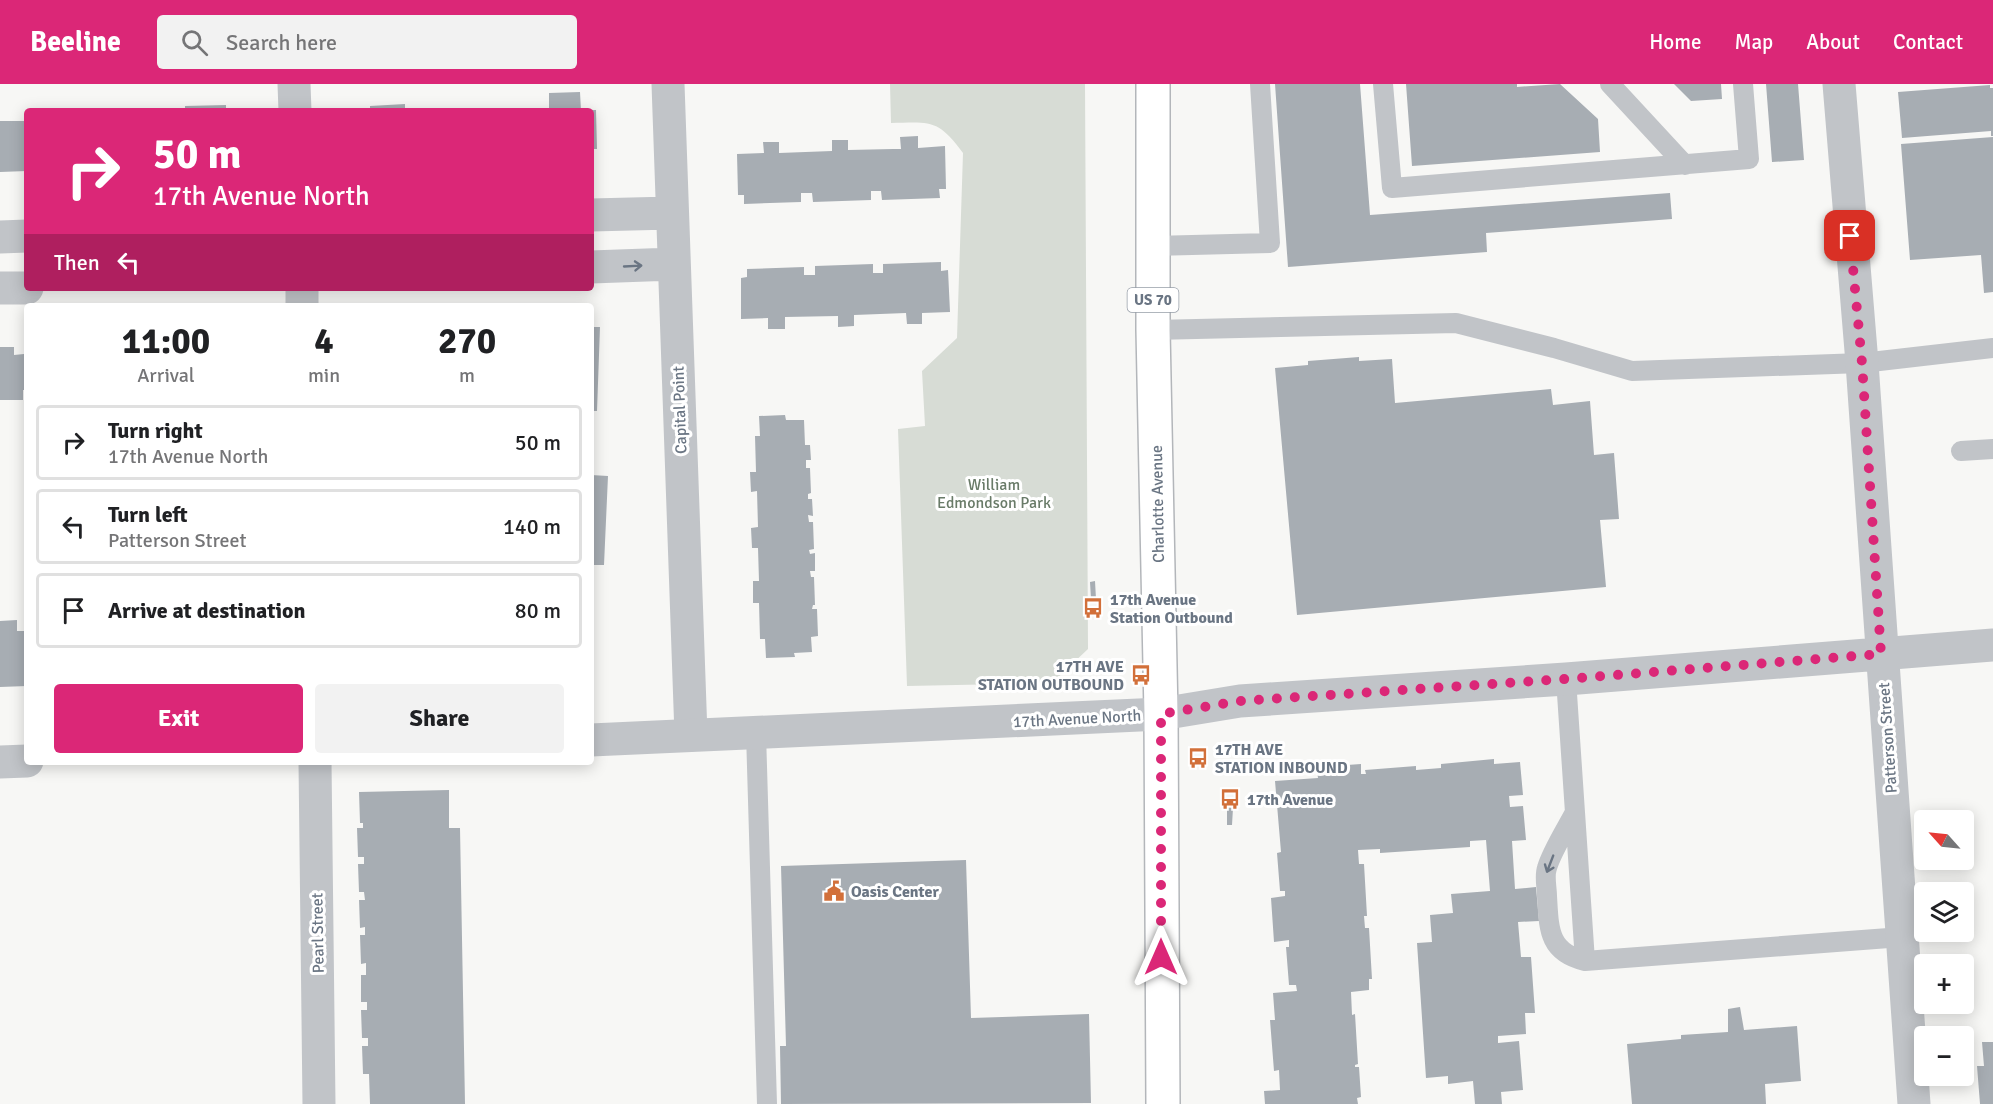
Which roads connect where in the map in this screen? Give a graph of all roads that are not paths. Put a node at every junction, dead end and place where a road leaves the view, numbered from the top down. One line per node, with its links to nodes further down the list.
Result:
1 (294, 84): 9 (street)
2 (668, 84): 11 (street, Capital Point)
3 (1153, 84): 15 (main road, Charlotte Avenue / US 70)
4 (1260, 84): 15 (lane)
5 (1383, 84): 10 (lane)
6 (1610, 84): 10 (lane)
7 (1743, 84): 10 (lane)
8 (1839, 84): 22 (street, Patterson Street)
9 (295, 108)
10 (1685, 165)
11 (672, 213): 12 (street); 16 (street, Capital Point)
12 (594, 215)
13 (24, 236): 14 (street)
14 (0, 237)
15 (1153, 246): 20 (main road, Charlotte Avenue / US 70)
16 (674, 264): 17 (street, one-way to 16); 30 (street, Capital Point)
17 (594, 267)
18 (0, 288): 19 (street)
19 (24, 288)
20 (1153, 330): 22 (lane); 28 (main road, Charlotte Avenue / US 70)
21 (1993, 348): 22 (lane)
22 (1862, 363): 26 (street, Patterson Street)
23 (1993, 449): 24 (lane)
24 (1961, 451)
25 (1993, 645): 26 (street, 17th Avenue North)
26 (1881, 654): 27 (street, 17th Avenue North); 36 (street, Patterson Street)
27 (1566, 679): 28 (street, 17th Avenue North); 35 (lane)
28 (1161, 714): 29 (street, 17th Avenue North); 40 (main road, Charlotte Avenue / US 70)
29 (756, 733): 30 (street, 17th Avenue North); 39 (lane)
30 (691, 735): 31 (street, 17th Avenue North)
31 (594, 740)
32 (24, 761): 33 (street)
33 (0, 762)
34 (315, 765): 38 (street, Pearl Street)
35 (1575, 811): 37 (lane); 37 (lane, one-way to 37)
36 (1902, 937): 37 (lane); 41 (street, Patterson Street)
37 (1585, 961)
38 (320, 1104)
39 (767, 1104)
40 (1163, 1104)
41 (1914, 1104)

